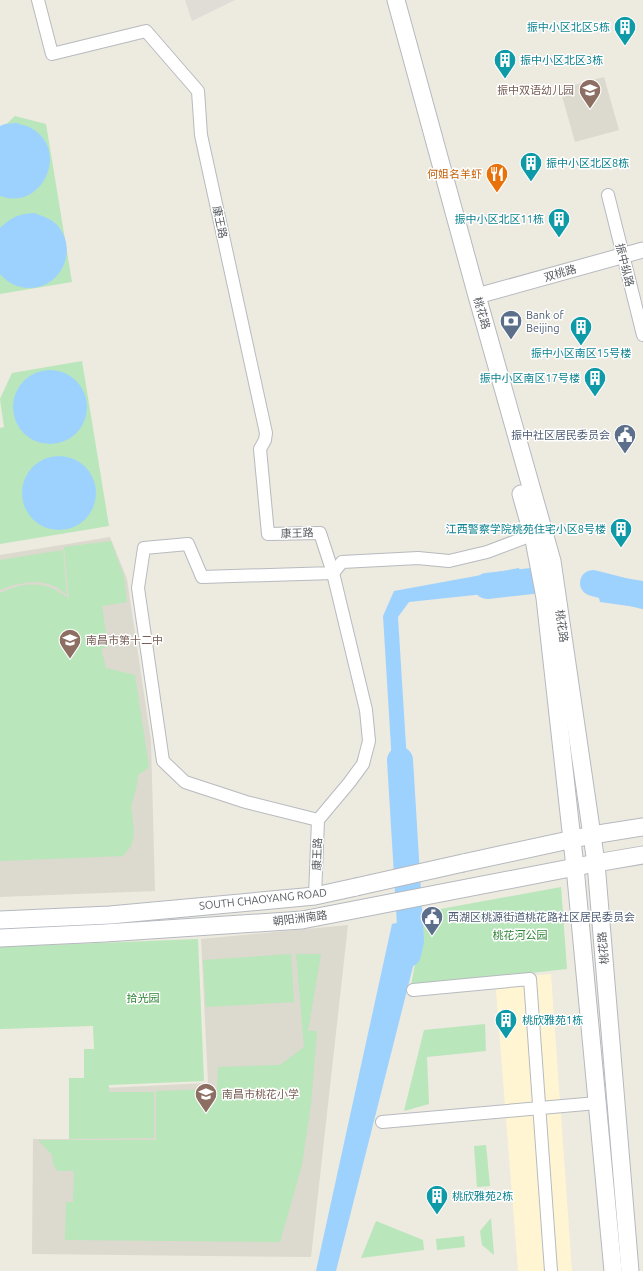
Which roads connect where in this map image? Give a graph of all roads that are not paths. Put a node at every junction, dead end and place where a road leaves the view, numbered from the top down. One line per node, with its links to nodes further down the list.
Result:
1 (38, 0): 10 (street, 康王路)
2 (386, 0): 9 (main road, 桃花路)
3 (396, 0): 7 (main road, 桃花路)
4 (608, 195): 6 (street, 振中纵路)
5 (643, 250): 6 (street, 双桃路)
6 (623, 256): 7 (street, 双桃路); 8 (street, 振中纵路)
7 (477, 296): 13 (main road, 桃花路)
8 (643, 335)
9 (532, 535): 10 (street); 14 (main road, 桃花路)
10 (333, 573): 11 (street); 11 (street)
11 (318, 820): 18 (street, 康王路)
12 (643, 827): 13 (main road, SOUTH CHAOYANG ROAD)
13 (592, 835): 14 (main road, SOUTH CHAOYANG ROAD); 16 (main road, 桃花路)
14 (571, 839): 17 (main road, 桃花路); 18 (main road, SOUTH CHAOYANG ROAD, bridge)
15 (643, 855): 16 (main road, 朝阳洲南路)
16 (596, 863): 17 (main road, 朝阳洲南路); 27 (main road, 桃花路)
17 (575, 867): 20 (main road, 朝阳洲南路); 22 (main road, 桃花路)
18 (315, 896): 19 (main road, SOUTH CHAOYANG ROAD)
19 (0, 920)
20 (0, 938)
21 (412, 990): 23 (street)
22 (597, 1104): 23 (street); 26 (main road, 桃花路)
23 (539, 1108): 24 (street); 25 (street)
24 (382, 1122)
25 (551, 1271)
26 (612, 1271)
27 (630, 1271)

